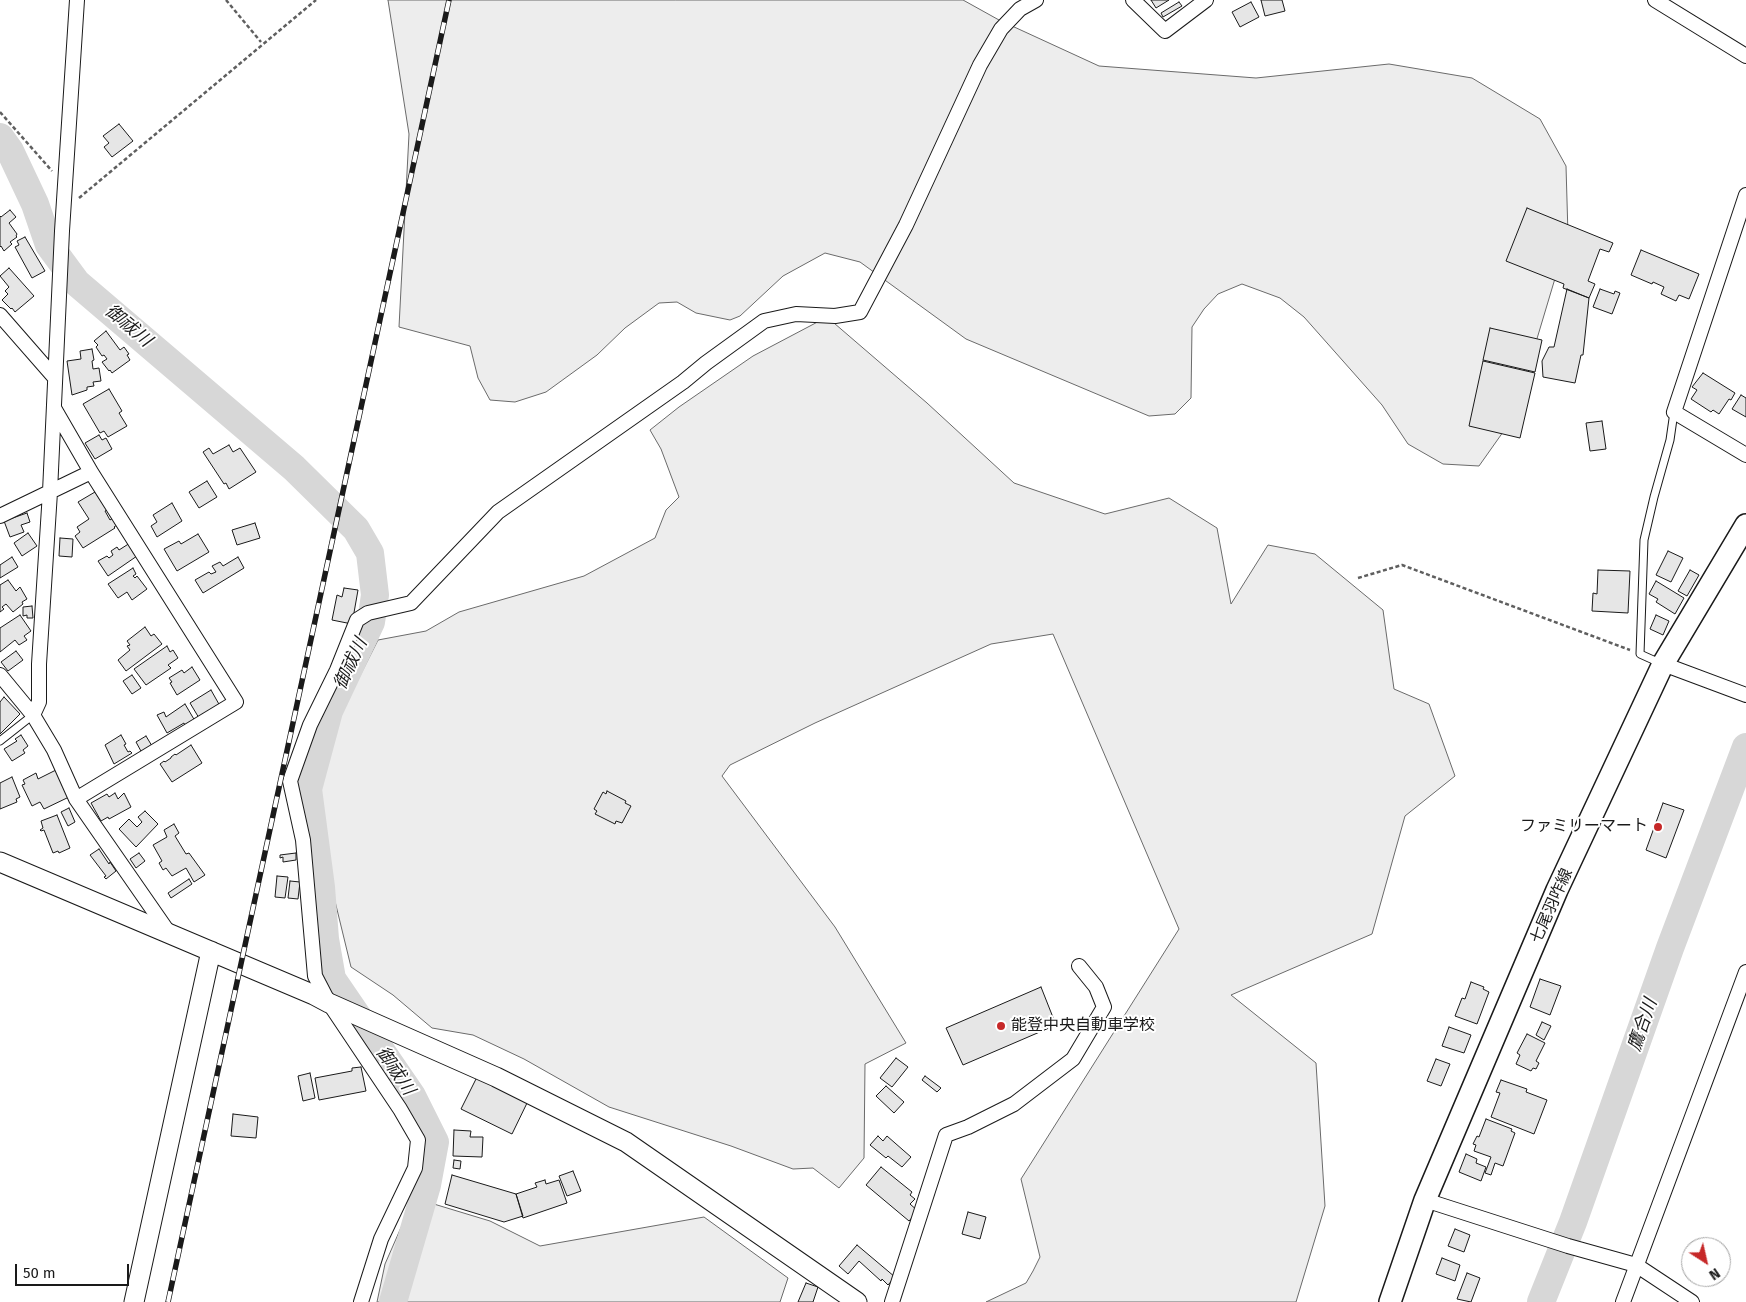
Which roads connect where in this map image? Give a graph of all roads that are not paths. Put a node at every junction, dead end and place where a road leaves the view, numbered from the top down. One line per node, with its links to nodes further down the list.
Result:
1 (77, 0): 9 (street)
2 (1036, 0): 28 (street)
3 (1133, 0): 4 (street)
4 (1206, 0)
5 (1655, 0): 6 (street)
6 (1746, 56)
7 (1746, 195): 11 (street)
8 (0, 315): 9 (street)
9 (55, 378): 10 (street)
10 (54, 408): 13 (street); 14 (street)
11 (1674, 412): 12 (street); 17 (lane)
12 (1746, 455)
13 (91, 472): 14 (street); 22 (street)
14 (50, 492): 15 (street); 20 (street)
15 (0, 516)
16 (1746, 525): 17 (main road, 七尾羽咋線)
17 (1663, 664): 19 (street); 29 (main road, 七尾羽咋線)
18 (0, 675): 20 (street)
19 (1746, 695)
20 (33, 715): 21 (lane); 22 (street)
21 (0, 741)
22 (76, 799): 24 (street)
23 (0, 862): 24 (street)
24 (169, 933): 25 (street)
25 (211, 951): 28 (street); 31 (street)
26 (1080, 966): 34 (street)
27 (1746, 972): 30 (street)
28 (329, 1003): 32 (street); 33 (street)
29 (1425, 1200): 30 (street); 35 (main road, 七尾羽咋線)
30 (1636, 1265): 36 (street); 37 (street)
31 (134, 1302)
32 (361, 1302)
33 (857, 1302)
34 (892, 1302)
35 (1390, 1302)
36 (1623, 1302)
37 (1692, 1302)

